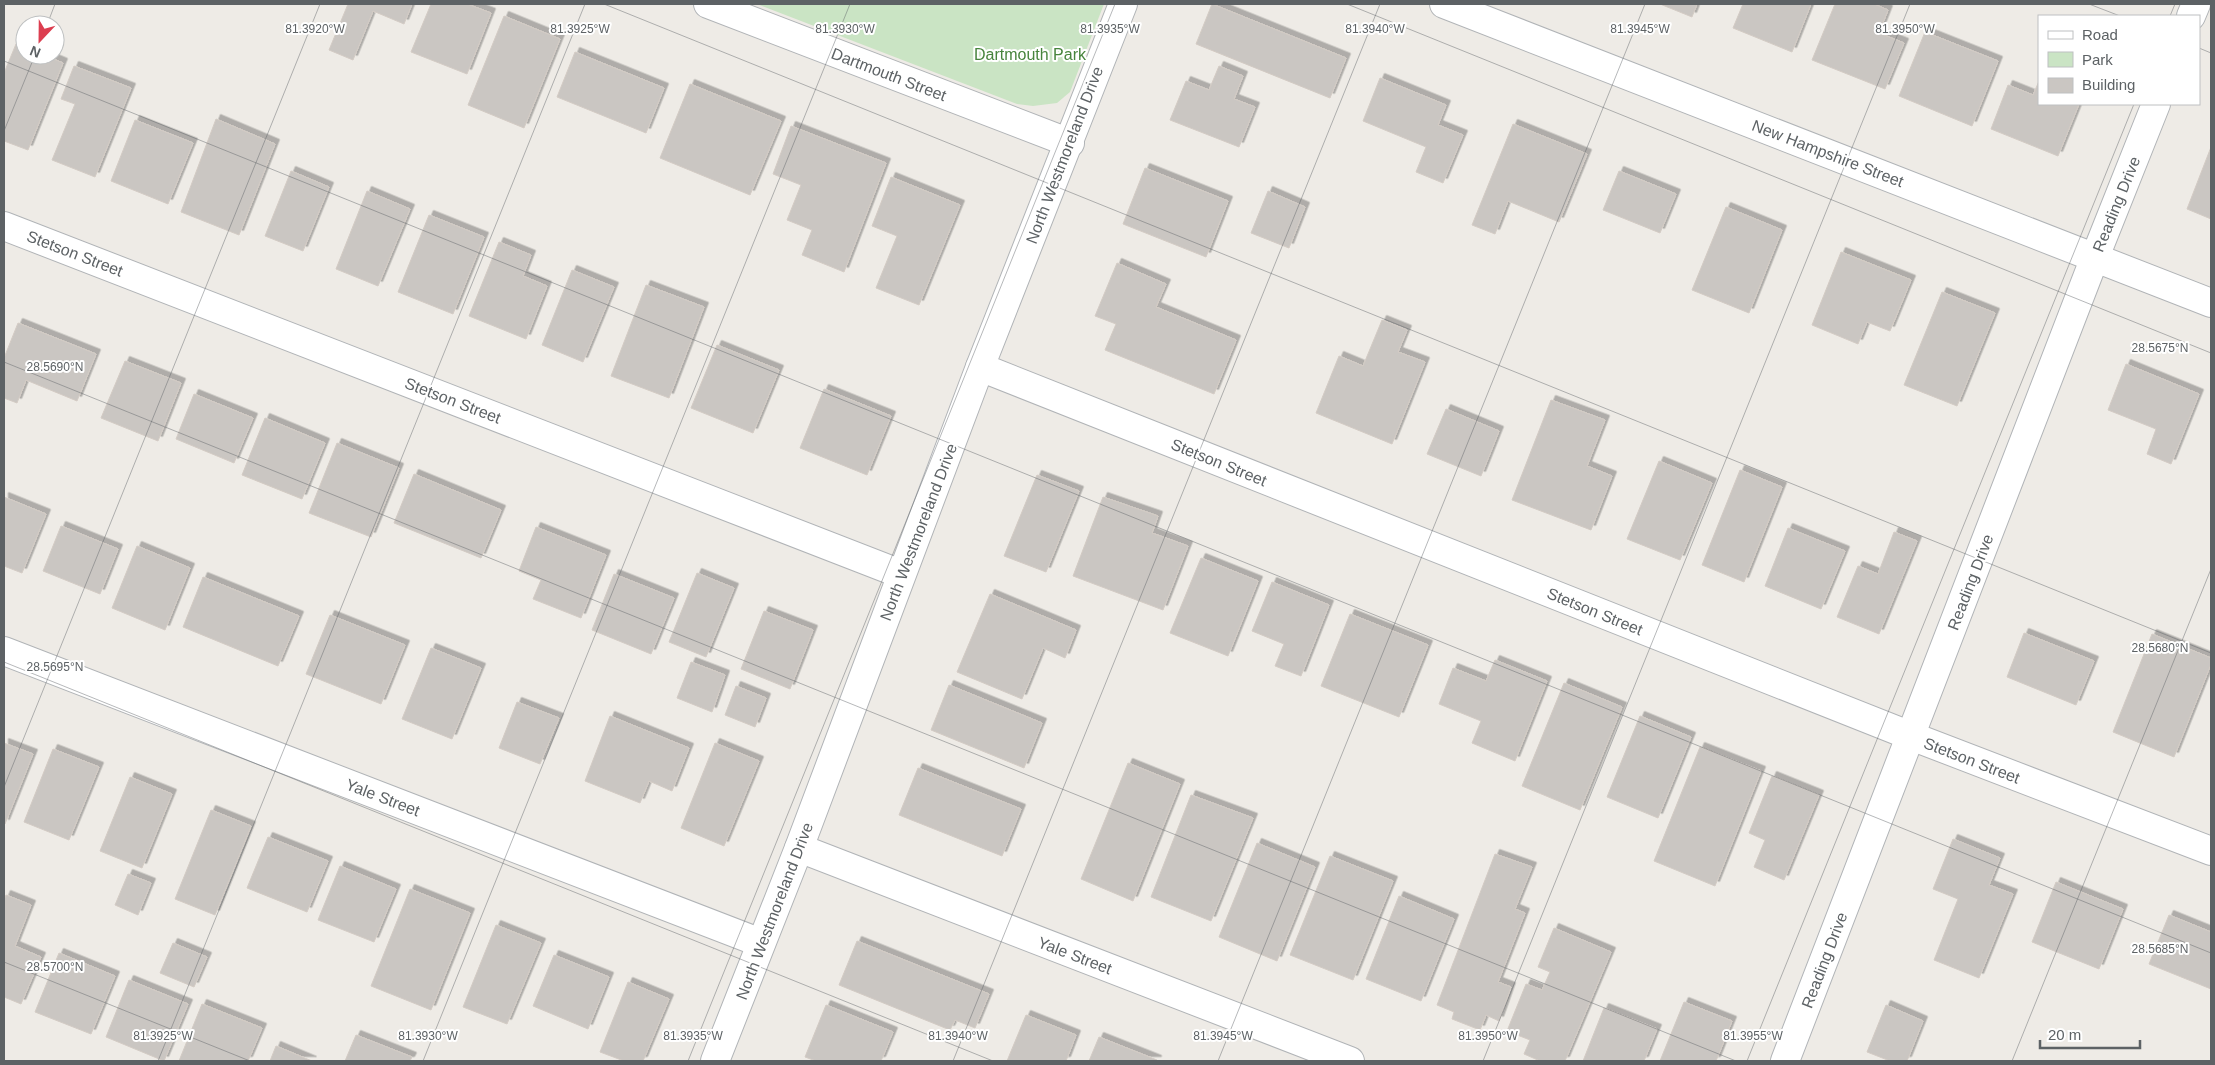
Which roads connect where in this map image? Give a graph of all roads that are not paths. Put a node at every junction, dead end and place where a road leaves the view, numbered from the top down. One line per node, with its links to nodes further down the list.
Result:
1 (708, 4): 5 (street, Dartmouth Street)
2 (1123, 4): 5 (street, North Westmoreland Drive)
3 (1444, 4): 7 (street, New Hampshire Street)
4 (2156, 105): 7 (street, Reading Drive)
5 (1070, 143): 9 (street, North Westmoreland Drive)
6 (4, 226): 10 (street, Stetson Street)
7 (2095, 257): 8 (street, New Hampshire Street); 12 (street, Reading Drive)
8 (2211, 303)
9 (980, 367): 10 (street, North Westmoreland Drive); 12 (street, Stetson Street)
10 (902, 574): 13 (street, North Westmoreland Drive)
11 (4, 651): 15 (street, Yale Street)
12 (1910, 736): 14 (street, Stetson Street); 18 (street, Reading Drive)
13 (799, 848): 15 (street, North Westmoreland Drive); 17 (street, Yale Street)
14 (2211, 851)
15 (761, 943): 16 (street, North Westmoreland Drive)
16 (714, 1061)
17 (1350, 1061)
18 (1786, 1061)

